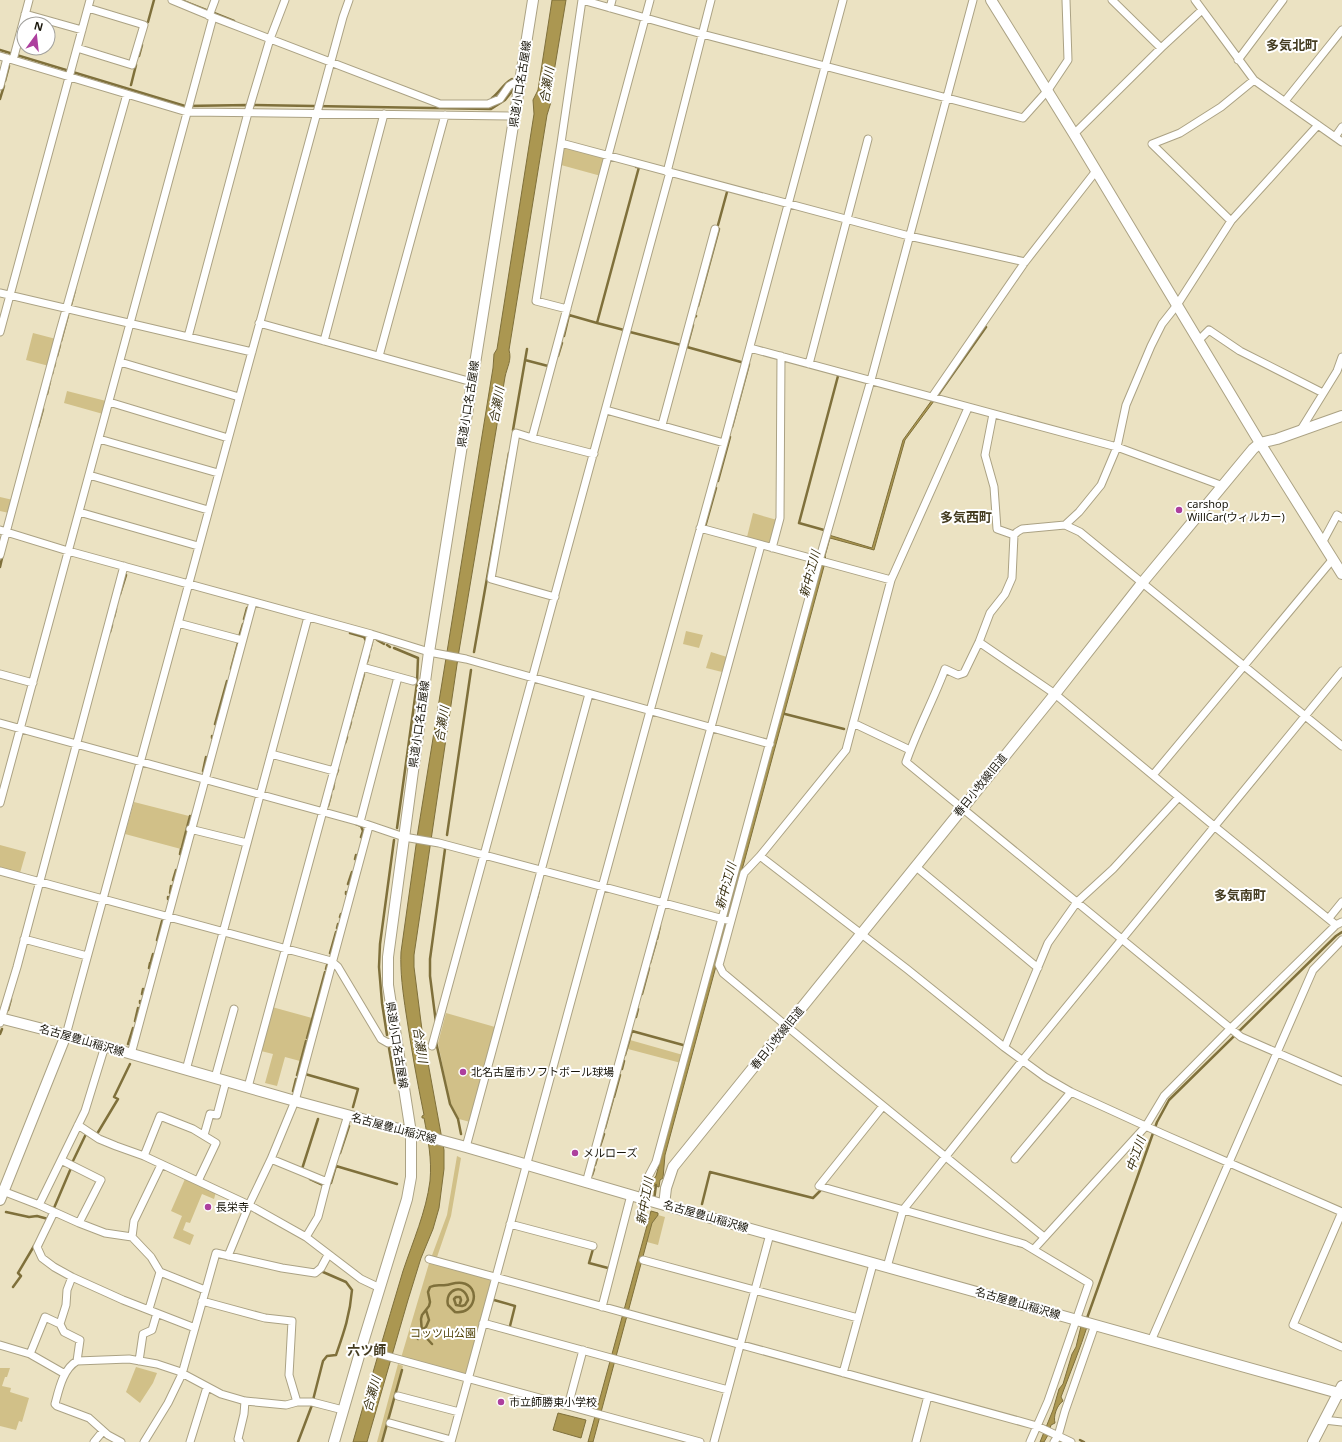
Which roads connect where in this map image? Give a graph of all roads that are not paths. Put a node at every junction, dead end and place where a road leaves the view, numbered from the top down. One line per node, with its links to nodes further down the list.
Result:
1 (29, 0): 22 (street)
2 (90, 0): 20 (street)
3 (172, 0): 23 (street)
4 (215, 0): 23 (street)
5 (285, 0): 28 (street)
6 (350, 0): 34 (street)
7 (533, 0): 38 (main road, 県道小口名古屋線)
8 (582, 0): 21 (street); 56 (street)
9 (612, 0): 21 (street)
10 (650, 0): 24 (street)
11 (711, 0): 27 (street)
12 (843, 0): 35 (street)
13 (973, 0): 42 (street)
14 (991, 0): 40 (main road)
15 (1066, 0): 40 (street)
16 (1112, 0): 30 (street)
17 (1195, 0): 19 (street)
18 (1283, 0): 33 (street)
19 (1202, 5): 30 (street); 33 (street)
20 (88, 8): 25 (street); 29 (street)
21 (610, 8): 24 (street)
22 (25, 14): 25 (street); 32 (street)
23 (211, 17): 28 (street); 44 (street)
24 (645, 18): 27 (street); 57 (street)
25 (82, 30): 29 (street)
26 (1342, 30): 43 (street)
27 (702, 34): 35 (street); 59 (street)
28 (270, 39): 34 (street); 45 (street)
29 (77, 48): 36 (street)
30 (1161, 48): 52 (street)
31 (0, 56): 32 (street)
32 (12, 57): 36 (street); 39 (street)
33 (1238, 60): 37 (street)
34 (331, 62): 38 (street); 46 (street)
35 (826, 65): 42 (street); 60 (street)
36 (71, 73): 41 (street); 67 (street)
37 (1254, 80): 43 (street); 62 (street)
38 (520, 83): 49 (main road, 県道小口名古屋線)
39 (0, 86)
40 (1048, 90): 42 (street); 52 (main road)
41 (127, 94): 44 (street); 69 (street)
42 (947, 98): 64 (street)
43 (1285, 101): 50 (street)
44 (189, 108): 45 (street); 71 (street)
45 (250, 108): 46 (street); 74 (street)
46 (318, 109): 47 (street); 72 (street)
47 (384, 114): 48 (street); 76 (street)
48 (445, 115): 49 (street); 79 (street)
49 (515, 116): 85 (main road, 県道小口名古屋線)
50 (1318, 125): 53 (street); 62 (street)
51 (1342, 128): 53 (street)
52 (1074, 134): 58 (main road)
53 (1335, 137): 55 (street)
54 (868, 139): 61 (street)
55 (1342, 142)
56 (561, 143): 57 (street); 70 (street)
57 (608, 156): 59 (street); 70 (street)
58 (1096, 171): 65 (street); 68 (main road)
59 (668, 172): 60 (street); 91 (street)
60 (788, 204): 61 (street); 77 (street)
61 (847, 220): 64 (street); 83 (street)
62 (1231, 221): 68 (street)
63 (715, 229): 94 (street)
64 (909, 236): 65 (street); 84 (street)
65 (1025, 262): 88 (street)
66 (0, 293): 67 (street)
67 (10, 295): 69 (street); 73 (street)
68 (1177, 305): 75 (main road); 101 (street)
69 (67, 308): 71 (street); 111 (street)
70 (567, 310): 97 (street)
71 (130, 323): 74 (street); 82 (street)
72 (259, 323): 76 (street); 78 (street)
73 (0, 332)
74 (188, 337): 78 (street)
75 (1199, 340): 86 (street); 100 (main road)
76 (324, 341): 79 (street)
77 (750, 348): 80 (street); 99 (street)
78 (252, 352): 87 (street)
79 (379, 356): 85 (street)
80 (781, 356): 83 (street); 116 (street)
81 (1342, 357): 86 (street)
82 (120, 362): 87 (street); 89 (street)
83 (809, 364): 84 (street)
84 (871, 380): 88 (street); 120 (street)
85 (472, 382): 133 (main road, 県道小口名古屋線)
86 (1323, 393): 95 (street)
87 (239, 397): 96 (street)
88 (932, 397): 90 (street)
89 (109, 402): 96 (street); 98 (street)
90 (968, 408): 92 (street); 123 (street)
91 (606, 410): 94 (street); 102 (street)
92 (993, 414): 101 (street); 112 (street)
93 (1342, 416): 95 (main road)
94 (662, 425): 99 (street)
95 (1300, 431): 100 (main road)
96 (228, 438): 103 (street)
97 (532, 438): 102 (street); 126 (street)
98 (99, 439): 103 (street); 104 (street)
99 (724, 443): 110 (street)
100 (1260, 443): 105 (main road, 春日小牧線旧道); 113 (main road)
101 (1117, 447): 105 (street); 109 (street)
102 (594, 454): 126 (street)
103 (218, 474): 106 (street)
104 (89, 475): 106 (street); 107 (street)
105 (1223, 486): 124 (main road, 春日小牧線旧道)
106 (208, 510): 115 (street)
107 (79, 512): 115 (street); 117 (street)
108 (1342, 518): 113 (street)
109 (1065, 525): 112 (street); 124 (street)
110 (700, 528): 114 (street); 144 (street)
111 (3, 531): 117 (street); 118 (street)
112 (1014, 535): 132 (street)
113 (1322, 543): 119 (main road)
114 (761, 545): 116 (street); 148 (street)
115 (198, 546): 125 (street)
116 (772, 548): 120 (street)
117 (68, 551): 121 (street); 141 (street)
118 (0, 555)
119 (1333, 560): 122 (main road); 134 (street)
120 (822, 562): 123 (street); 151 (street)
121 (124, 566): 125 (street); 150 (street)
122 (1342, 574)
123 (891, 580): 147 (street)
124 (1142, 583): 134 (street); 143 (main road, 春日小牧線旧道)
125 (188, 584): 127 (street); 129 (street)
126 (555, 597): 139 (street)
127 (253, 602): 128 (street); 131 (street)
128 (308, 617): 130 (street); 154 (street)
129 (178, 623): 131 (street); 155 (street)
130 (371, 634): 133 (street); 135 (street)
131 (242, 640): 158 (street)
132 (979, 642): 143 (street); 153 (street)
133 (433, 653): 139 (street); 168 (main road, 県道小口名古屋線)
134 (1243, 665): 145 (street); 157 (street)
135 (362, 667): 138 (street); 156 (street)
136 (1342, 670): 145 (street)
137 (0, 674): 141 (street)
138 (398, 677): 140 (street); 164 (street)
139 (533, 678): 142 (street); 170 (street)
140 (413, 681)
141 (33, 683): 149 (street)
142 (589, 694): 144 (street); 173 (street)
143 (1055, 694): 157 (street); 162 (main road, 春日小牧線旧道)
144 (650, 710): 148 (street); 176 (street)
145 (1305, 716): 152 (street); 166 (street)
146 (0, 723): 149 (street)
147 (853, 723): 153 (street); 171 (street)
148 (711, 727): 151 (street); 180 (street)
149 (20, 729): 150 (street); 161 (street)
150 (76, 744): 155 (street); 175 (street)
151 (770, 744): 183 (street)
152 (1342, 746)
153 (910, 750): 162 (street)
154 (271, 754): 156 (street); 159 (street)
155 (141, 761): 158 (street); 177 (street)
156 (334, 771): 163 (street)
157 (1153, 775): 160 (street)
158 (204, 779): 159 (street); 167 (street)
159 (260, 794): 163 (street); 169 (street)
160 (1179, 797): 166 (street); 178 (street)
161 (0, 803)
162 (962, 808): 172 (main road, 春日小牧線旧道); 178 (street)
163 (323, 812): 164 (street); 190 (street)
164 (360, 822): 165 (street)
165 (369, 826): 168 (street); 192 (street)
166 (1214, 826): 182 (street); 188 (street)
167 (190, 828): 169 (street); 181 (street)
168 (407, 837): 170 (street); 199 (main road, 県道小口名古屋線)
169 (247, 844): 185 (street)
170 (484, 855): 173 (street); 202 (street)
171 (760, 856): 183 (street); 186 (street)
172 (915, 866): 186 (main road, 春日小牧線旧道); 193 (street)
173 (541, 870): 176 (street); 219 (street)
174 (0, 871): 175 (street)
175 (40, 882): 177 (street); 187 (street)
176 (602, 886): 180 (street); 227 (street)
177 (102, 899): 181 (street); 191 (street)
178 (1077, 902): 188 (street); 193 (street)
179 (1342, 902): 182 (street)
180 (663, 903): 183 (street); 230 (street)
181 (167, 916): 185 (street); 204 (street)
182 (1329, 918): 184 (street)
183 (726, 920): 196 (street); 232 (street)
184 (1339, 923): 197 (street)
185 (224, 932): 190 (street); 206 (street)
186 (861, 934): 196 (main road, 春日小牧線旧道); 205 (street)
187 (24, 939): 191 (street); 195 (street)
188 (1123, 939): 197 (street); 205 (street)
189 (1342, 940): 203 (street)
190 (286, 949): 192 (street); 210 (street)
191 (87, 956): 198 (street)
192 (331, 961): 199 (street); 212 (street)
193 (1038, 968): 200 (street)
194 (234, 1009): 207 (street)
195 (1, 1020): 198 (main road, 名古屋豊山稲沢線)
196 (787, 1026): 213 (street); 233 (main road, 春日小牧線旧道)
197 (1231, 1028): 203 (street); 216 (street)
198 (66, 1035): 201 (main road, 名古屋豊山稲沢線); 231 (main road)
199 (396, 1041): 217 (main road, 県道小口名古屋線)
200 (1006, 1044)
201 (105, 1046): 204 (main road, 名古屋豊山稲沢線); 215 (street)
202 (432, 1046)
203 (1277, 1052): 209 (street); 225 (street)
204 (131, 1054): 206 (main road, 名古屋豊山稲沢線)
205 (1022, 1061): 211 (street); 221 (street)
206 (186, 1070): 207 (main road, 名古屋豊山稲沢線)
207 (215, 1078): 208 (main road, 名古屋豊山稲沢線)
208 (226, 1081): 210 (main road, 名古屋豊山稲沢線); 218 (street)
209 (1342, 1081)
210 (248, 1087): 212 (main road, 名古屋豊山稲沢線)
211 (1071, 1092): 216 (street); 223 (street)
212 (294, 1100): 214 (main road, 名古屋豊山稲沢線); 222 (street)
213 (883, 1106): 221 (street); 236 (street)
214 (348, 1115): 217 (main road, 名古屋豊山稲沢線); 229 (street)
215 (78, 1125): 220 (street); 224 (street)
216 (1147, 1126): 225 (street); 244 (street)
217 (412, 1133): 219 (main road, 名古屋豊山稲沢線); 256 (main road, 県道小口名古屋線)
218 (204, 1135): 220 (street); 228 (street)
219 (466, 1147): 227 (main road, 名古屋豊山稲沢線)
220 (144, 1156): 226 (street)
221 (945, 1156): 236 (street); 244 (street)
222 (271, 1159): 229 (street); 235 (street)
223 (1015, 1159)
224 (61, 1160): 234 (street); 239 (street)
225 (1228, 1162): 238 (street); 269 (street)
226 (161, 1165): 228 (street); 242 (street)
227 (526, 1165): 230 (main road, 名古屋豊山稲沢線); 240 (street)
228 (198, 1181): 235 (street)
229 (327, 1182): 243 (street)
230 (586, 1183): 232 (main road, 名古屋豊山稲沢線)
231 (1, 1194): 234 (street)
232 (640, 1198): 233 (main road, 名古屋豊山稲沢線); 260 (street)
233 (662, 1204): 241 (main road, 名古屋豊山稲沢線)
234 (39, 1205): 237 (street)
235 (249, 1205): 243 (street); 248 (street)
236 (903, 1210): 246 (street); 252 (street)
237 (54, 1212): 239 (street); 254 (street)
238 (1342, 1212): 272 (street)
239 (79, 1224): 242 (street)
240 (510, 1224): 245 (street); 255 (street)
241 (770, 1234): 251 (main road, 名古屋豊山稲沢線); 258 (street)
242 (132, 1237): 253 (street)
243 (306, 1237): 247 (street)
244 (1044, 1238): 246 (street)
245 (593, 1246)
246 (1034, 1249): 264 (street)
247 (328, 1255): 248 (street); 256 (street)
248 (228, 1256): 257 (street)
249 (429, 1259): 255 (street)
250 (643, 1260): 258 (street)
251 (873, 1264): 252 (main road, 名古屋豊山稲沢線); 263 (street)
252 (887, 1267): 264 (main road, 名古屋豊山稲沢線)
253 (160, 1272): 257 (street); 261 (street)
254 (72, 1277): 261 (street); 266 (street)
255 (495, 1278): 260 (street); 265 (street)
256 (380, 1288): 274 (main road, 県道小口名古屋線)
257 (205, 1290): 259 (street)
258 (755, 1290): 263 (street); 271 (street)
259 (202, 1301): 268 (street); 288 (street)
260 (602, 1307): 271 (street)
261 (149, 1309): 262 (street)
262 (157, 1313): 268 (street); 277 (street)
263 (858, 1318): 278 (street)
264 (1076, 1320): 267 (main road, 名古屋豊山稲沢線); 295 (street)
265 (483, 1323): 273 (street); 281 (street)
266 (60, 1324): 275 (street); 276 (street)
267 (1095, 1325): 269 (main road, 名古屋豊山稲沢線); 297 (street)
268 (195, 1328): 280 (street)
269 (1151, 1341): 284 (main road, 名古屋豊山稲沢線)
270 (0, 1345): 275 (street)
271 (740, 1346): 278 (street); 283 (street)
272 (1342, 1347)
273 (583, 1350): 283 (street); 289 (street)
274 (365, 1351): 281 (street); 290 (main road, 県道小口名古屋線)
275 (30, 1354): 279 (street)
276 (77, 1361): 277 (street); 279 (street)
277 (139, 1361): 280 (street)
278 (843, 1373): 286 (street)
279 (65, 1374): 296 (street)
280 (182, 1374): 282 (street); 302 (street)
281 (468, 1379): 289 (street); 291 (street)
282 (207, 1387): 287 (street); 303 (street)
283 (728, 1390): 307 (street)
284 (1341, 1391): 292 (main road)
285 (398, 1396): 291 (street)
286 (928, 1396): 295 (street); 299 (street)
287 (245, 1401): 288 (street); 304 (street)
288 (297, 1402): 290 (street)
289 (568, 1406): 306 (street)
290 (343, 1410): 305 (main road, 県道小口名古屋線)
291 (459, 1412): 298 (street)
292 (1324, 1420): 293 (street); 310 (main road)
293 (1342, 1422)
294 (390, 1423): 298 (street)
295 (1036, 1426): 297 (street); 308 (street)
296 (103, 1431): 300 (street); 301 (street)
297 (1055, 1437): 309 (street)
298 (451, 1441)
299 (919, 1441)
300 (94, 1442)
301 (121, 1442)
302 (144, 1442)
303 (190, 1442)
304 (240, 1442)
305 (334, 1442)
306 (700, 1442)
307 (714, 1442)
308 (1030, 1442)
309 (1071, 1442)
310 (1313, 1442)

